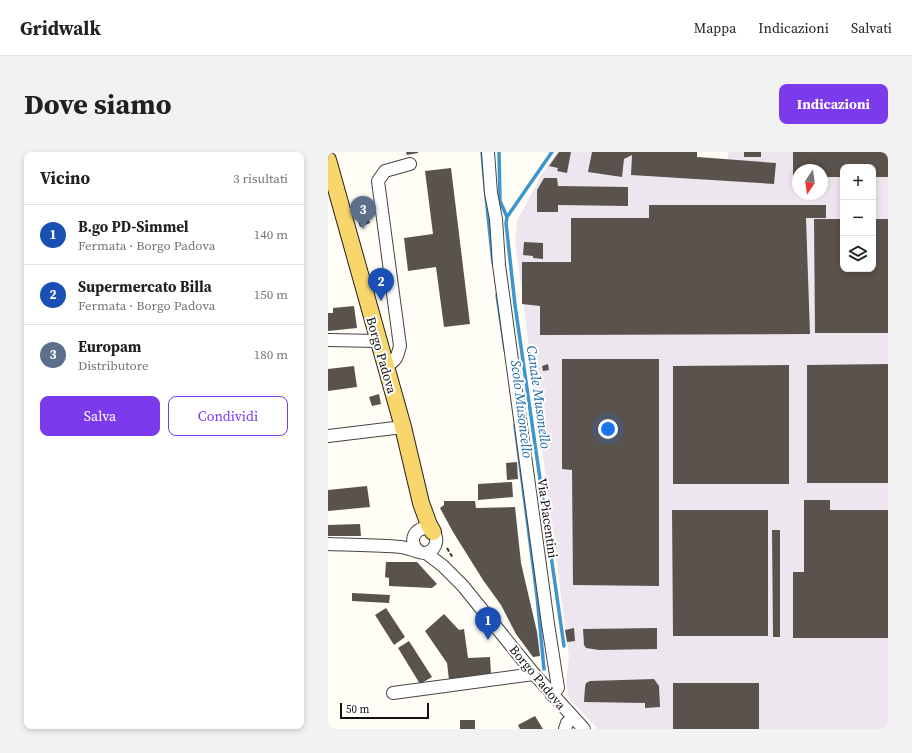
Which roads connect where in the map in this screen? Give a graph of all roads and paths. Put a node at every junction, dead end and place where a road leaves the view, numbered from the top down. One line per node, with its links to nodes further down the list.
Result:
1 (488, 152): 16 (street, Via Piacentini)
2 (328, 160): 5 (main road, Borgo Padova)
3 (410, 164): 6 (street)
4 (328, 340): 5 (street)
5 (378, 341): 6 (main road, Borgo Padova)
6 (385, 366): 7 (main road, Borgo Padova)
7 (403, 427): 8 (street); 9 (main road, Borgo Padova)
8 (328, 436)
9 (425, 535): 11 (street); 12 (street); 12 (street); 13 (street, Borgo Padova)
10 (328, 544): 11 (street)
11 (392, 547): 12 (street)
12 (422, 552): 13 (street, Borgo Padova)
13 (463, 586): 14 (street, Borgo Padova)
14 (534, 674): 15 (street); 16 (street, Borgo Padova)
15 (393, 693)
16 (552, 695): 17 (street, Borgo Padova)
17 (573, 718): 18 (street); 19 (street, Borgo Padova)
18 (565, 729)
19 (584, 729)

